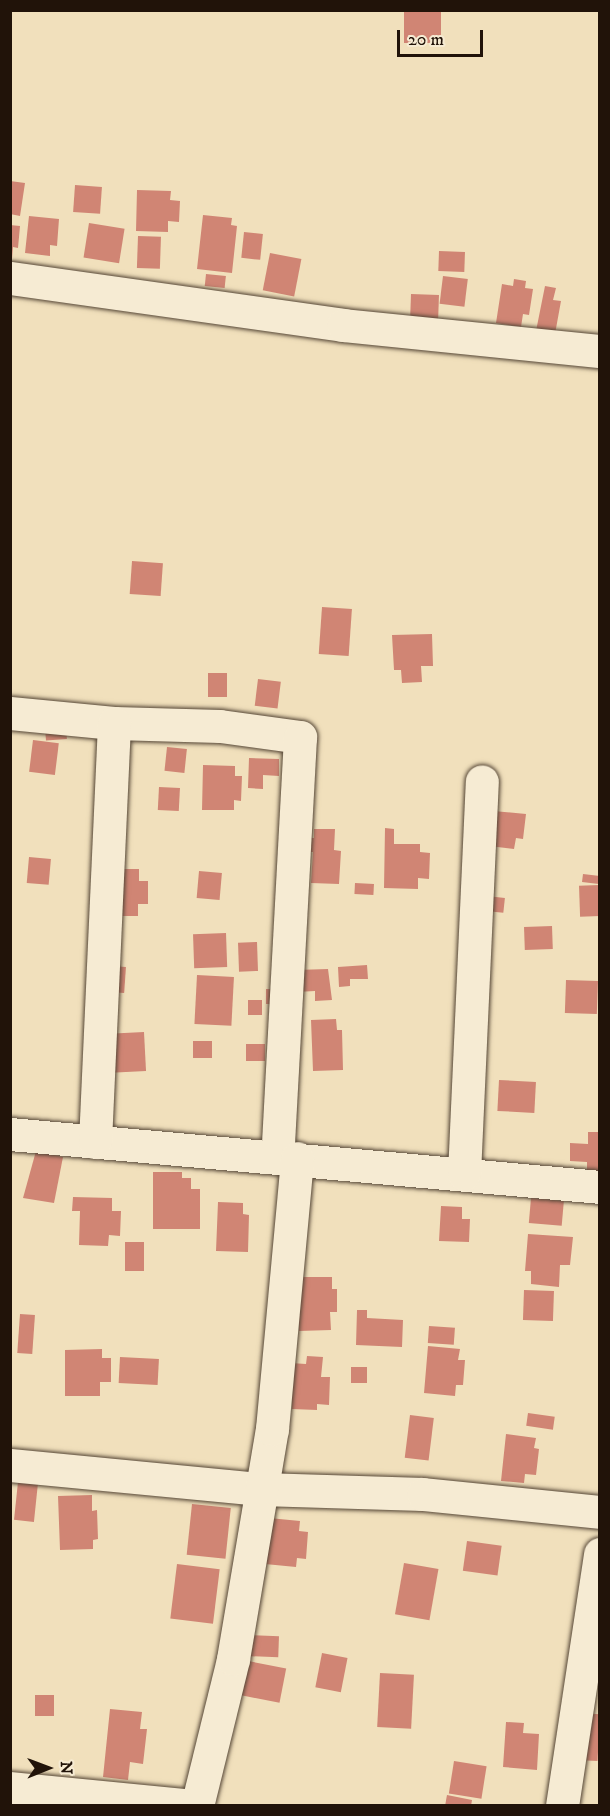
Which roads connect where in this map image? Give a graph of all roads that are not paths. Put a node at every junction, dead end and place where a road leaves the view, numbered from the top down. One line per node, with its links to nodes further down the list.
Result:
1 (10, 278): 2 (street)
2 (600, 351)
3 (10, 713): 4 (street)
4 (114, 723): 7 (street); 8 (street)
5 (482, 781): 9 (street)
6 (10, 1134): 7 (street)
7 (95, 1142): 8 (street)
8 (287, 1157): 9 (street); 12 (street)
9 (464, 1174): 10 (street)
10 (600, 1187)
11 (10, 1465): 12 (street)
12 (261, 1489): 13 (street); 17 (street)
13 (600, 1512)
14 (600, 1554): 18 (street)
15 (10, 1788): 16 (street)
16 (192, 1806)
17 (197, 1806)
18 (562, 1806)

